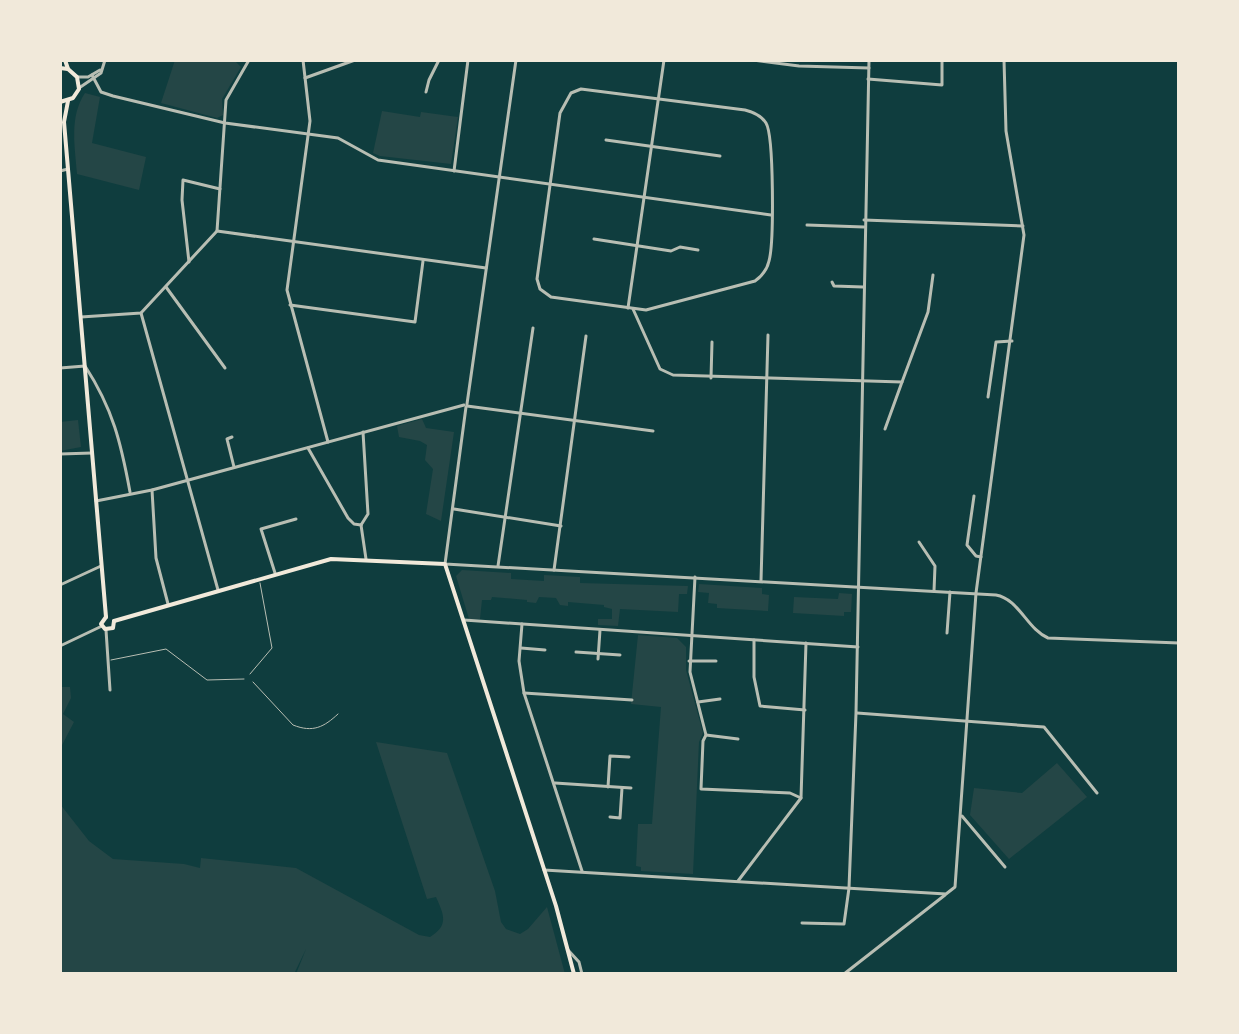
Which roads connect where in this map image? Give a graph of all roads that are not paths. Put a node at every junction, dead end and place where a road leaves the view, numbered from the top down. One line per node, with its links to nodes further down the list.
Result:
1 (65, 60): 16 (main road)
2 (105, 60): 18 (street)
3 (249, 60): 28 (street)
4 (303, 60): 19 (street)
5 (355, 60): 19 (street)
6 (439, 60): 22 (street)
7 (468, 60): 35 (street)
8 (516, 60): 36 (street)
9 (664, 60): 23 (street)
10 (753, 60): 15 (street)
11 (869, 60): 15 (street)
12 (942, 60): 20 (street)
13 (1004, 60): 43 (street)
14 (60, 68): 16 (main road)
15 (869, 68): 20 (street)
16 (68, 69): 17 (main road)
17 (77, 77): 18 (street); 21 (main road)
18 (93, 77): 21 (street); 28 (street)
19 (305, 78): 29 (street)
20 (868, 79): 41 (street)
21 (79, 89): 24 (main road)
22 (426, 92)
23 (658, 99): 31 (street); 37 (street); 40 (street)
24 (68, 101): 25 (main road); 27 (main road)
25 (60, 102)
26 (60, 113): 27 (main road)
27 (64, 122): 33 (main road)
28 (225, 123): 29 (street); 38 (street)
29 (308, 133): 35 (street); 47 (street)
30 (606, 140): 31 (street)
31 (651, 146): 32 (street); 39 (street)
32 (720, 156)
33 (68, 169): 34 (street); 60 (main road)
34 (60, 171)
35 (454, 171): 36 (street)
36 (499, 178): 37 (street); 52 (street)
37 (550, 185): 39 (street); 58 (street)
38 (220, 189): 45 (street); 51 (street)
39 (644, 198): 40 (street); 48 (street)
40 (771, 215): 58 (street)
41 (864, 220): 43 (street); 44 (street)
42 (807, 225): 44 (street)
43 (1023, 226): 64 (street)
44 (864, 227): 56 (street)
45 (217, 231): 47 (street); 51 (street)
46 (594, 239): 48 (street)
47 (291, 243): 50 (street); 57 (street)
48 (637, 246): 49 (street); 58 (street)
49 (698, 250)
50 (423, 261): 52 (street); 57 (street)
51 (189, 263): 55 (street)
52 (486, 268): 74 (street)
53 (933, 275): 72 (street)
54 (832, 282): 56 (street)
55 (166, 287): 59 (street); 68 (street)
56 (863, 287): 71 (street)
57 (290, 305): 81 (street)
58 (631, 308): 69 (street)
59 (141, 313): 60 (street); 86 (street)
60 (81, 317): 66 (main road)
61 (533, 328): 75 (street)
62 (768, 335): 70 (street)
63 (586, 336): 76 (street)
64 (1012, 341): 73 (street); 97 (street)
65 (712, 342): 69 (street)
66 (85, 366): 67 (street); 83 (main road); 88 (street)
67 (60, 368)
68 (225, 368)
69 (711, 378): 70 (street)
70 (767, 379): 71 (street); 106 (street)
71 (861, 381): 72 (street); 108 (street)
72 (902, 382): 77 (street)
73 (988, 397)
74 (466, 406): 75 (street); 79 (street); 91 (street)
75 (521, 413): 76 (street); 92 (street)
76 (575, 420): 78 (street); 95 (street)
77 (885, 429)
78 (653, 431)
79 (363, 432): 81 (street); 94 (street)
80 (232, 437): 85 (street)
81 (328, 442): 82 (street)
82 (308, 447): 85 (street); 94 (street)
83 (92, 453): 84 (street); 90 (main road)
84 (60, 454)
85 (234, 467): 86 (street)
86 (188, 480): 87 (street); 109 (street)
87 (152, 490): 88 (street); 113 (street)
88 (130, 492): 90 (street)
89 (974, 496): 97 (street)
90 (96, 501): 100 (main road)
91 (452, 508): 92 (street); 99 (street)
92 (504, 516): 95 (street); 101 (street)
93 (296, 519): 103 (street)
94 (361, 525): 98 (street)
95 (561, 526): 102 (street)
96 (919, 542): 110 (street)
97 (981, 557): 112 (street)
98 (366, 559): 99 (main road); 103 (main road)
99 (445, 564): 101 (street); 115 (main road)
100 (101, 566): 107 (street); 114 (main road)
101 (498, 566): 102 (street)
102 (554, 570): 104 (street)
103 (275, 573): 105 (main road)
104 (695, 577): 106 (street); 121 (street)
105 (259, 578): 109 (main road); 135 (lane)
106 (761, 581): 108 (street)
107 (60, 585)
108 (857, 587): 110 (street); 126 (street)
109 (218, 590): 113 (main road)
110 (934, 591): 111 (street)
111 (950, 592): 112 (street); 120 (street)
112 (976, 593): 124 (street); 146 (street)
113 (168, 604): 116 (main road)
114 (106, 617): 116 (main road); 118 (main road)
115 (464, 620): 117 (street); 159 (main road)
116 (114, 621): 118 (main road)
117 (522, 624): 119 (street); 127 (street)
118 (104, 628): 125 (street); 132 (street)
119 (600, 630): 121 (street); 131 (street)
120 (947, 633)
121 (690, 636): 122 (street); 133 (street)
122 (754, 640): 123 (street); 143 (street)
123 (806, 643): 126 (street); 143 (street)
124 (1179, 643)
125 (60, 646)
126 (858, 647): 144 (street)
127 (520, 648): 128 (street); 139 (street)
128 (545, 650)
129 (576, 652): 131 (street)
130 (620, 655): 131 (street)
131 (598, 656)
132 (108, 661): 136 (lane); 138 (street)
133 (689, 661): 134 (street); 142 (street)
134 (716, 661)
135 (250, 674)
136 (244, 679)
137 (253, 682): 145 (lane)
138 (110, 690)
139 (524, 693): 141 (street); 150 (street)
140 (720, 699): 142 (street)
141 (632, 700)
142 (698, 702): 147 (street)
143 (805, 710): 155 (street)
144 (856, 713): 146 (street); 162 (street)
145 (338, 714)
146 (966, 721): 154 (street); 156 (street)
147 (706, 735): 148 (street); 155 (street)
148 (738, 739)
149 (629, 757): 151 (street)
150 (555, 783): 151 (street); 160 (street)
151 (608, 787): 152 (street)
152 (622, 788): 153 (street); 157 (street)
153 (631, 788)
154 (1097, 793)
155 (801, 798): 161 (street)
156 (962, 816): 158 (street); 163 (street)
157 (610, 817)
158 (1005, 867)
159 (544, 870): 160 (street); 165 (main road)
160 (583, 872): 161 (street)
161 (738, 881): 162 (street)
162 (849, 888): 163 (street); 164 (street)
163 (946, 894): 168 (street)
164 (802, 923)
165 (568, 949): 166 (main road); 167 (street)
166 (574, 974)
167 (582, 974)
168 (844, 974)

